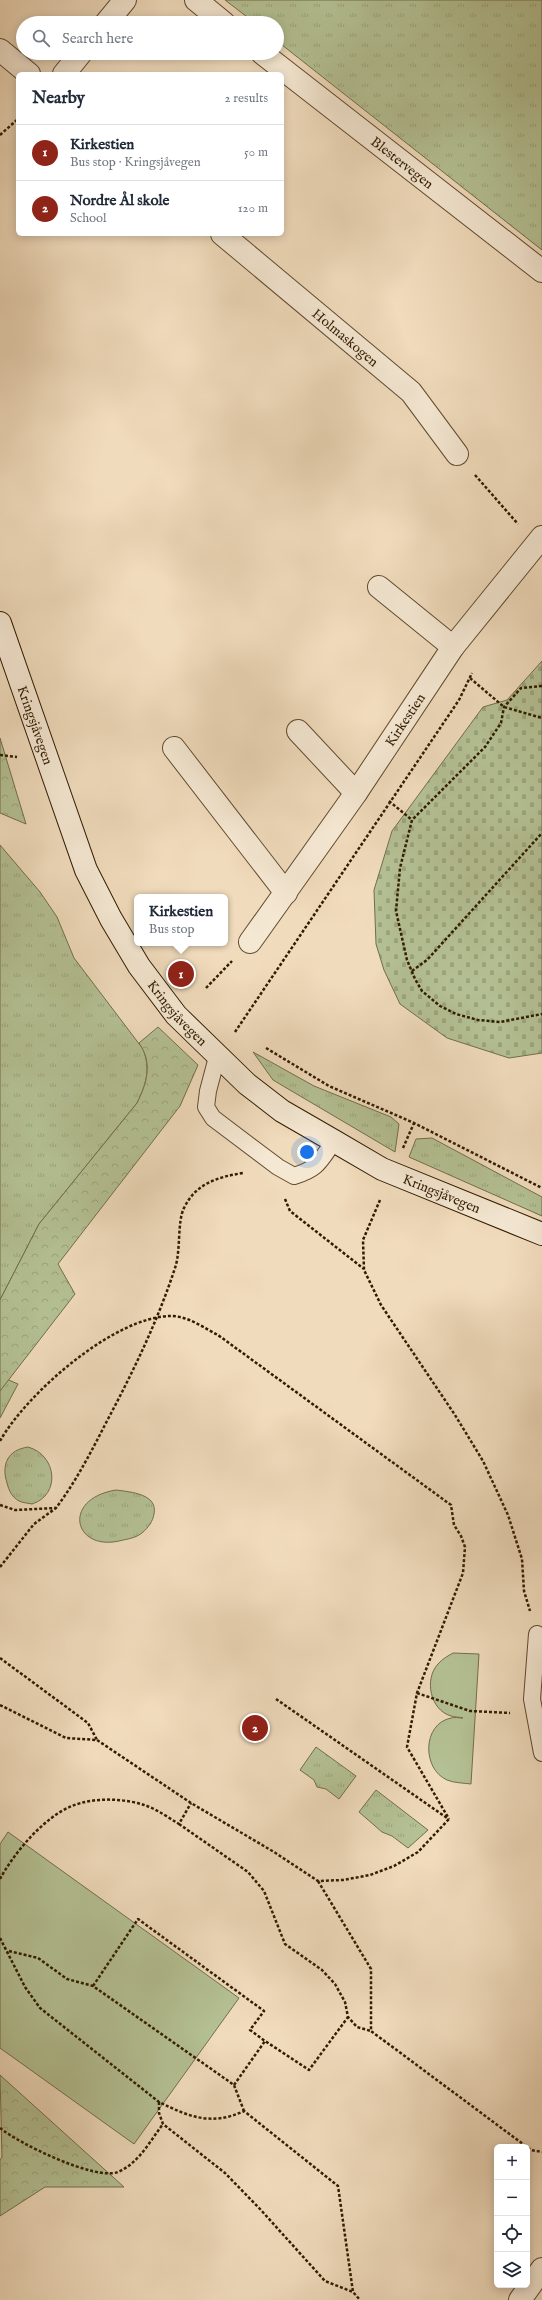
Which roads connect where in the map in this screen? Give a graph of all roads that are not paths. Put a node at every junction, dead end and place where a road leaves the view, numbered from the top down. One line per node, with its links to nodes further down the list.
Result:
1 (125, 0): 3 (street)
2 (196, 0): 4 (street)
3 (112, 16)
4 (215, 16)
5 (0, 50): 8 (street)
6 (75, 60): 9 (street)
7 (271, 60): 11 (street, Blestervegen)
8 (27, 72)
9 (66, 72)
10 (224, 236): 12 (street, Holmaskogen)
11 (542, 271)
12 (456, 454)
13 (539, 541): 16 (street, Kirkestien)
14 (379, 587): 16 (street)
15 (0, 623): 22 (street, Kringsjåvegen)
16 (453, 647): 19 (street, Kirkestien)
17 (298, 731): 19 (street)
18 (174, 748): 20 (street)
19 (356, 793): 20 (street, Kirkestien)
20 (286, 893): 21 (street, Kirkestien)
21 (250, 942)
22 (217, 1057): 23 (street, Kringsjåvegen); 23 (lane)
23 (334, 1141): 24 (street, Kringsjåvegen)
24 (542, 1234)
25 (537, 1634): 26 (lane)
26 (542, 1753)
27 (542, 2269): 28 (street)
28 (520, 2300)

